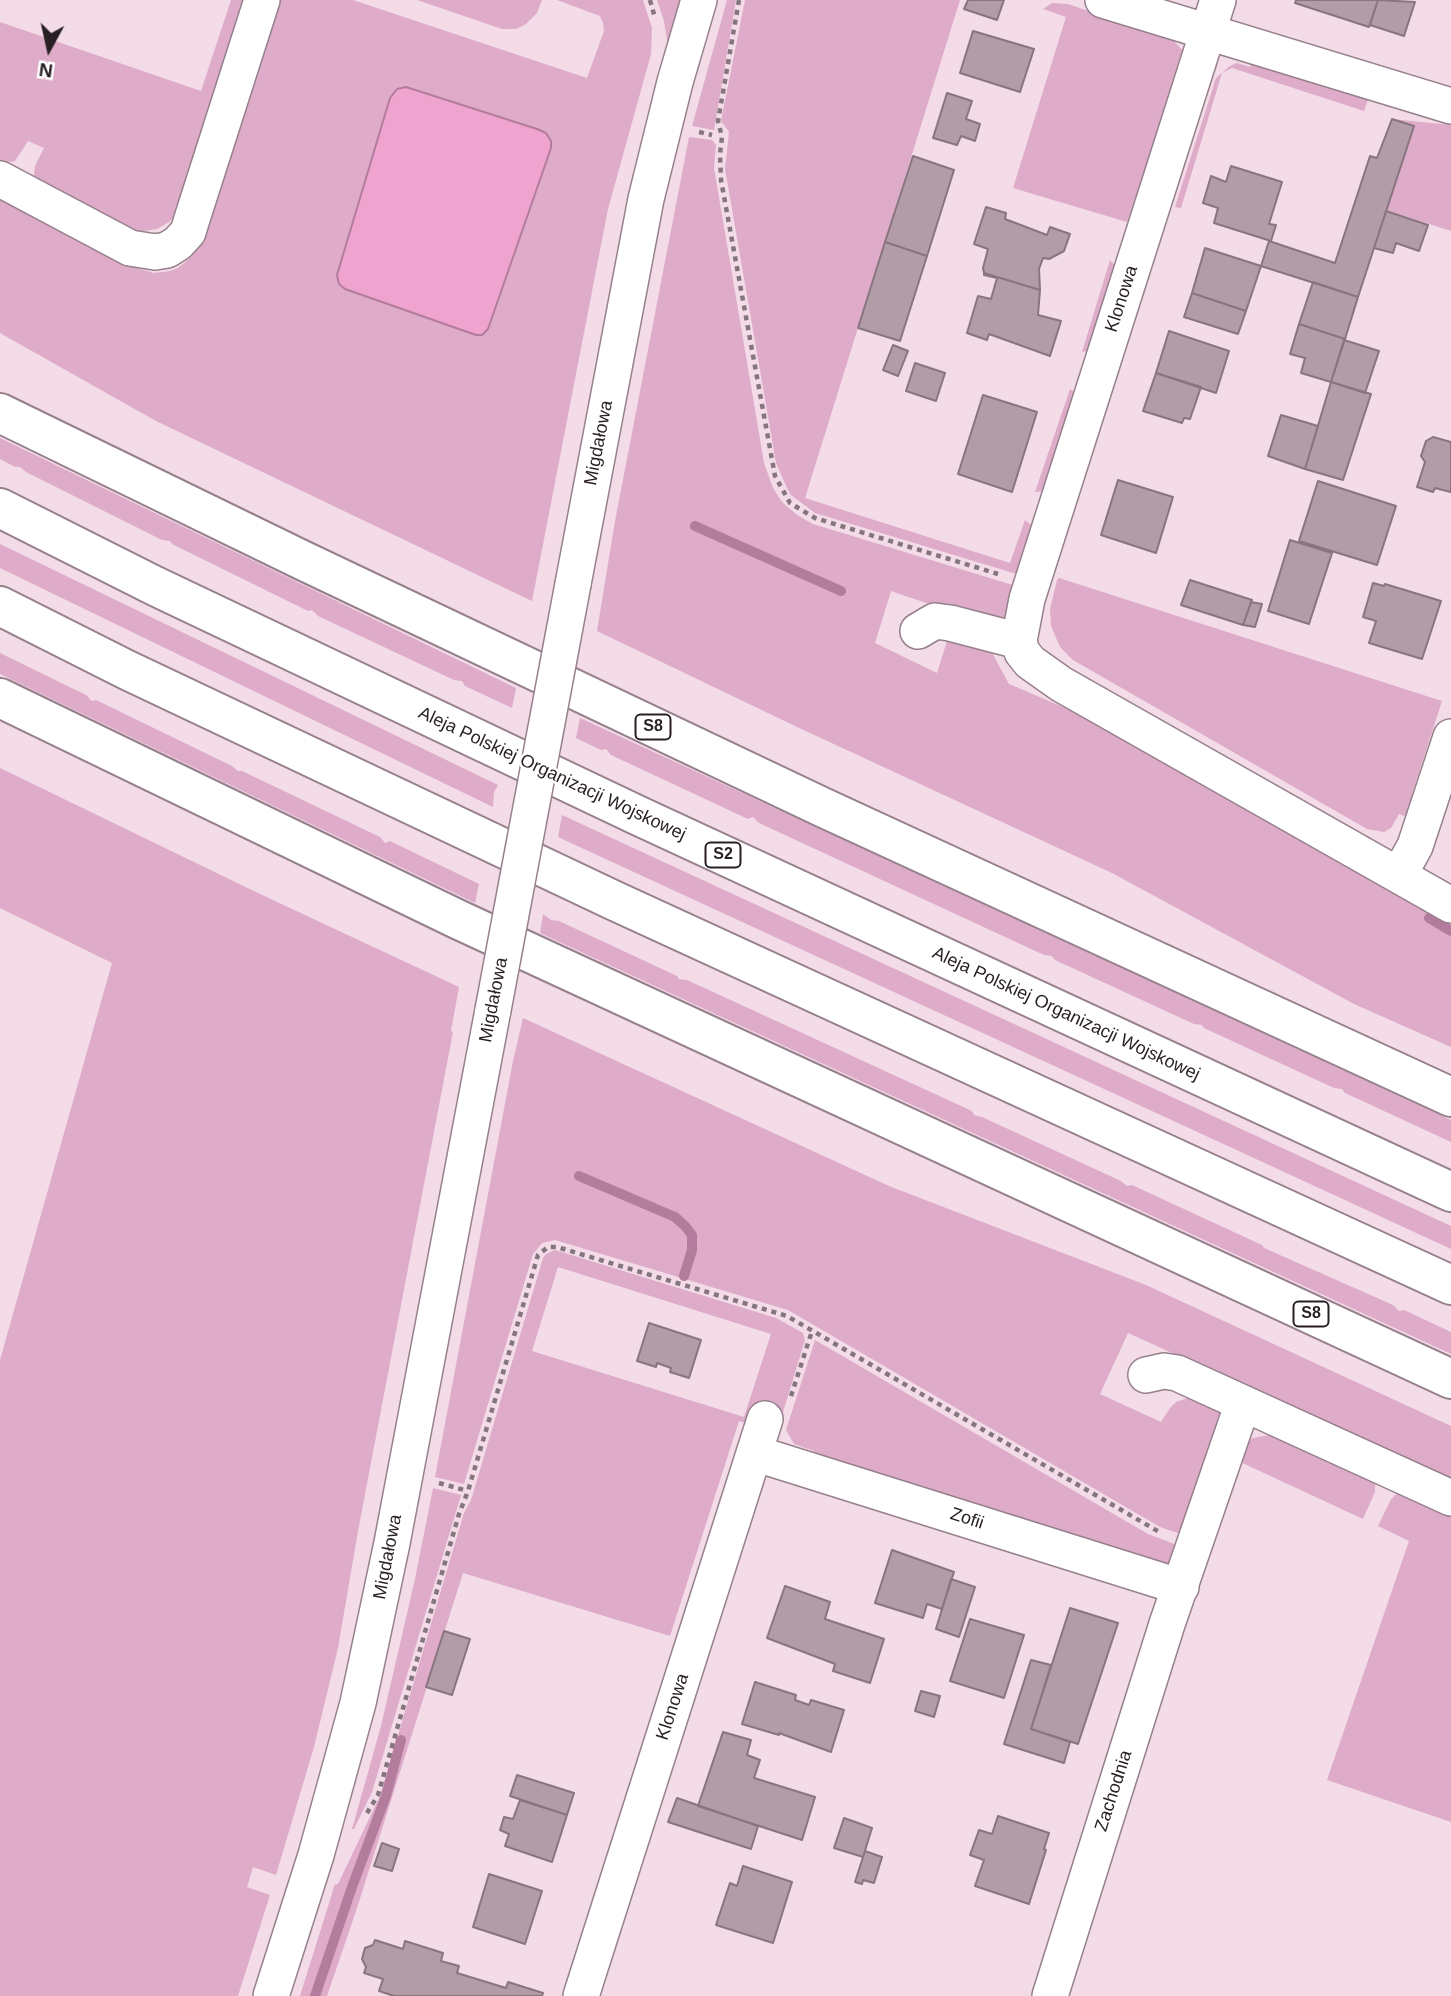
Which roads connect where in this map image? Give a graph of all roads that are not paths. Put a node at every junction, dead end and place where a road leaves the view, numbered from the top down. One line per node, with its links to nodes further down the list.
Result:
1 (262, 0): 6 (street)
2 (699, 0): 26 (street, Migdałowa, bridge)
3 (1103, 0): 4 (street)
4 (1213, 16): 5 (street); 11 (street, Klonowa)
5 (1451, 106)
6 (0, 179)
7 (0, 413): 16 (highway, S8)
8 (0, 508): 17 (highway, Aleja Polskiej Organizacji Wojskowej / S2)
9 (0, 606): 18 (highway)
10 (918, 631): 11 (street)
11 (1019, 641): 14 (street)
12 (0, 698): 20 (highway, S8)
13 (1451, 737): 14 (street)
14 (1399, 875): 15 (street)
15 (1451, 905)
16 (1451, 1097)
17 (1451, 1192)
18 (1451, 1285)
19 (1146, 1375): 21 (street)
20 (1451, 1379)
21 (1243, 1403): 24 (street); 25 (street, Zachodnia)
22 (765, 1419): 23 (street, Klonowa)
23 (754, 1453): 25 (street, Zofii); 27 (street, Klonowa)
24 (1451, 1498)
25 (1181, 1587): 28 (street, Zachodnia)
26 (271, 1996)
27 (581, 1996)
28 (1049, 1996)

